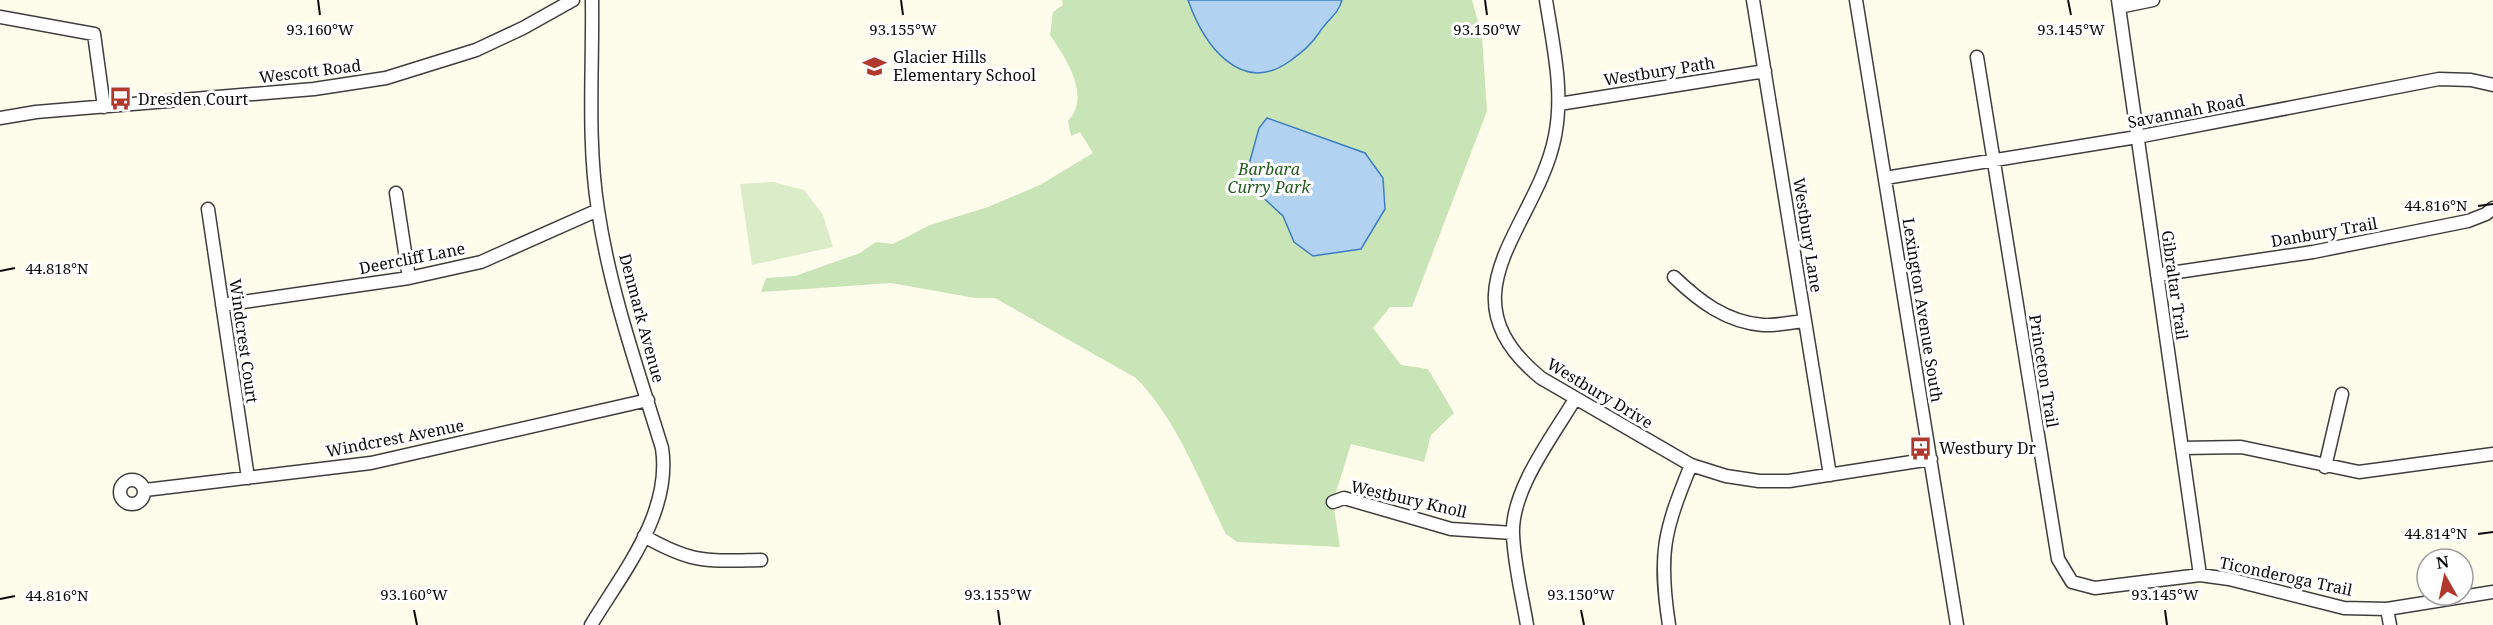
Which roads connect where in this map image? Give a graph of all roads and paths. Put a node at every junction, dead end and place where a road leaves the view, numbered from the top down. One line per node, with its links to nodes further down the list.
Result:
1 (573, 0): 13 (street, Wescott Road)
2 (592, 0): 21 (street, Denmark Avenue)
3 (1546, 0): 12 (street, Westbury Drive)
4 (1753, 0): 10 (street, Westbury Lane)
5 (1856, 0): 17 (street, Lexington Avenue South)
6 (2153, 0): 7 (street)
7 (2118, 3): 15 (street, Gibraltar Trail)
8 (0, 17): 13 (street)
9 (1977, 57): 16 (street, Princeton Trail)
10 (1765, 72): 12 (street, Westbury Path); 26 (street, Westbury Lane)
11 (2493, 85): 15 (street, Savannah Road)
12 (1559, 104): 28 (street, Westbury Drive)
13 (104, 107): 14 (street, Wescott Road)
14 (0, 118)
15 (2137, 137): 16 (street, Savannah Road); 22 (street, Gibraltar Trail)
16 (1994, 161): 17 (street, Savannah Road); 43 (street, Princeton Trail)
17 (1885, 178): 32 (street, Lexington Avenue South)
18 (396, 193): 24 (street)
19 (2493, 208): 22 (street, Danbury Trail)
20 (208, 209): 25 (street, Windcrest Court)
21 (598, 210): 24 (street, Deercliff Lane); 29 (street, Denmark Avenue)
22 (2157, 275): 30 (street, Gibraltar Trail)
23 (1674, 277): 26 (street)
24 (409, 278): 25 (street, Deercliff Lane)
25 (222, 306): 36 (street, Windcrest Court)
26 (1805, 321): 35 (street, Westbury Lane)
27 (2342, 394): 34 (street)
28 (1575, 399): 33 (street, Westbury Drive); 39 (street)
29 (648, 400): 36 (street, Windcrest Avenue); 40 (street, Denmark Avenue)
30 (2182, 448): 34 (street); 42 (street, Gibraltar Trail)
31 (2493, 454): 34 (street)
32 (1930, 459): 35 (street, Westbury Drive); 49 (street, Lexington Avenue South)
33 (1691, 465): 35 (street, Westbury Drive); 48 (street)
34 (2325, 467)
35 (1830, 475)
36 (248, 478): 37 (street, Windcrest Avenue)
37 (145, 490)
38 (1333, 502): 39 (street, Westbury Knoll)
39 (1513, 533): 47 (street)
40 (644, 536): 41 (street); 46 (street, Denmark Avenue)
41 (761, 560)
42 (2200, 575): 43 (street, Ticonderoga Trail); 45 (street, Ticonderoga Trail)
43 (2072, 582)
44 (2493, 592): 45 (street, Ticonderoga Trail)
45 (2387, 609): 50 (street)
46 (591, 625)
47 (1527, 625)
48 (1669, 625)
49 (1958, 625)
50 (2390, 625)

